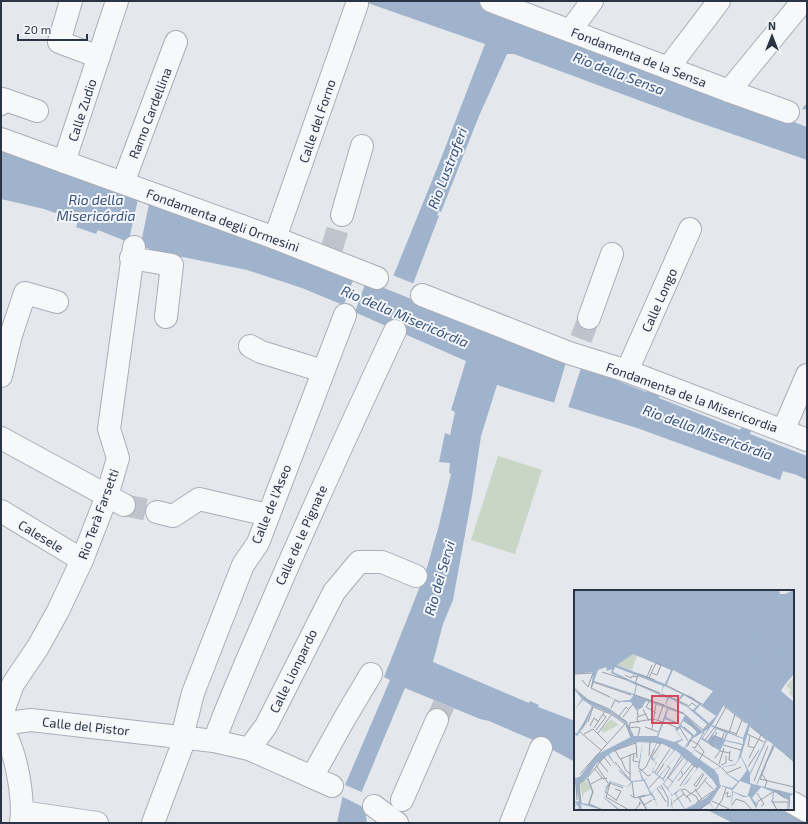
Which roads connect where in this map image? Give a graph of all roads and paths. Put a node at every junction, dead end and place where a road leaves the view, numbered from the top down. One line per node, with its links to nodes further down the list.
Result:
1 (72, 1): 10 (street)
2 (117, 1): 10 (street, Calle Zudio)
3 (491, 1): 8 (street, Fondamenta de la Sensa)
4 (592, 1): 8 (street)
5 (719, 1): 11 (street)
6 (803, 1): 12 (street)
7 (357, 4): 22 (street, Calle del Forno)
8 (570, 31): 11 (street, Fondamenta de la Sensa)
9 (176, 42): 19 (street, Ramo Cardellina)
10 (99, 57): 18 (street, Calle Zudio)
11 (668, 68): 12 (street, Fondamenta de la Sensa)
12 (729, 92): 15 (street, Fondamenta de la Sensa)
13 (1, 104): 14 (street)
14 (37, 111)
15 (788, 112)
16 (1, 139): 18 (street, Fondamenta degli Ormesini)
17 (362, 146): 20 (street)
18 (64, 162): 19 (street, Fondamenta degli Ormesini)
19 (123, 183): 22 (street, Fondamenta degli Ormesini)
20 (342, 215)
21 (690, 229): 33 (street, Calle Longo)
22 (275, 238): 24 (street, Fondamenta degli Ormesini)
23 (612, 254): 29 (street)
24 (367, 275)
25 (422, 295): 33 (street, Fondamenta de la Misericordia)
26 (56, 302): 35 (street)
27 (345, 315): 32 (street, Calle de l'Aseo)
28 (166, 317): 39 (street, Rio Terà Farsetti)
29 (589, 318)
30 (395, 331): 51 (street, Calle de le Pignate)
31 (250, 346): 32 (street)
32 (323, 371): 42 (street, Calle de l'Aseo)
33 (627, 372): 36 (street, Fondamenta de la Misericordia)
34 (807, 374): 36 (street)
35 (1, 376)
36 (783, 431): 38 (street, Fondamenta de la Misericordia)
37 (1, 438): 39 (street)
38 (807, 440)
39 (115, 500): 43 (street, Rio Terà Farsetti)
40 (1, 511): 43 (street, Calesele)
41 (158, 512): 42 (street)
42 (268, 515): 50 (street, Calle de l'Aseo)
43 (82, 560): 46 (street, Rio Terà Farsetti)
44 (416, 576): 53 (street, Calle Lionpardo)
45 (372, 674): 53 (street, Calle del Pistor)
46 (1, 717)
47 (437, 720): 57 (street)
48 (1, 724): 50 (street, Calle del Pistor)
49 (1, 728): 58 (street)
50 (180, 737): 51 (street, Calle del Pistor); 59 (street, Calle de l'Aseo)
51 (214, 741): 53 (street, Calle del Pistor)
52 (542, 748): 62 (street)
53 (250, 750)
54 (794, 804): 56 (street)
55 (374, 806): 57 (street)
56 (807, 811)
57 (397, 814)
58 (21, 817): 60 (street)
59 (154, 818)
60 (75, 821): 61 (street)
61 (97, 823)
62 (511, 823)

